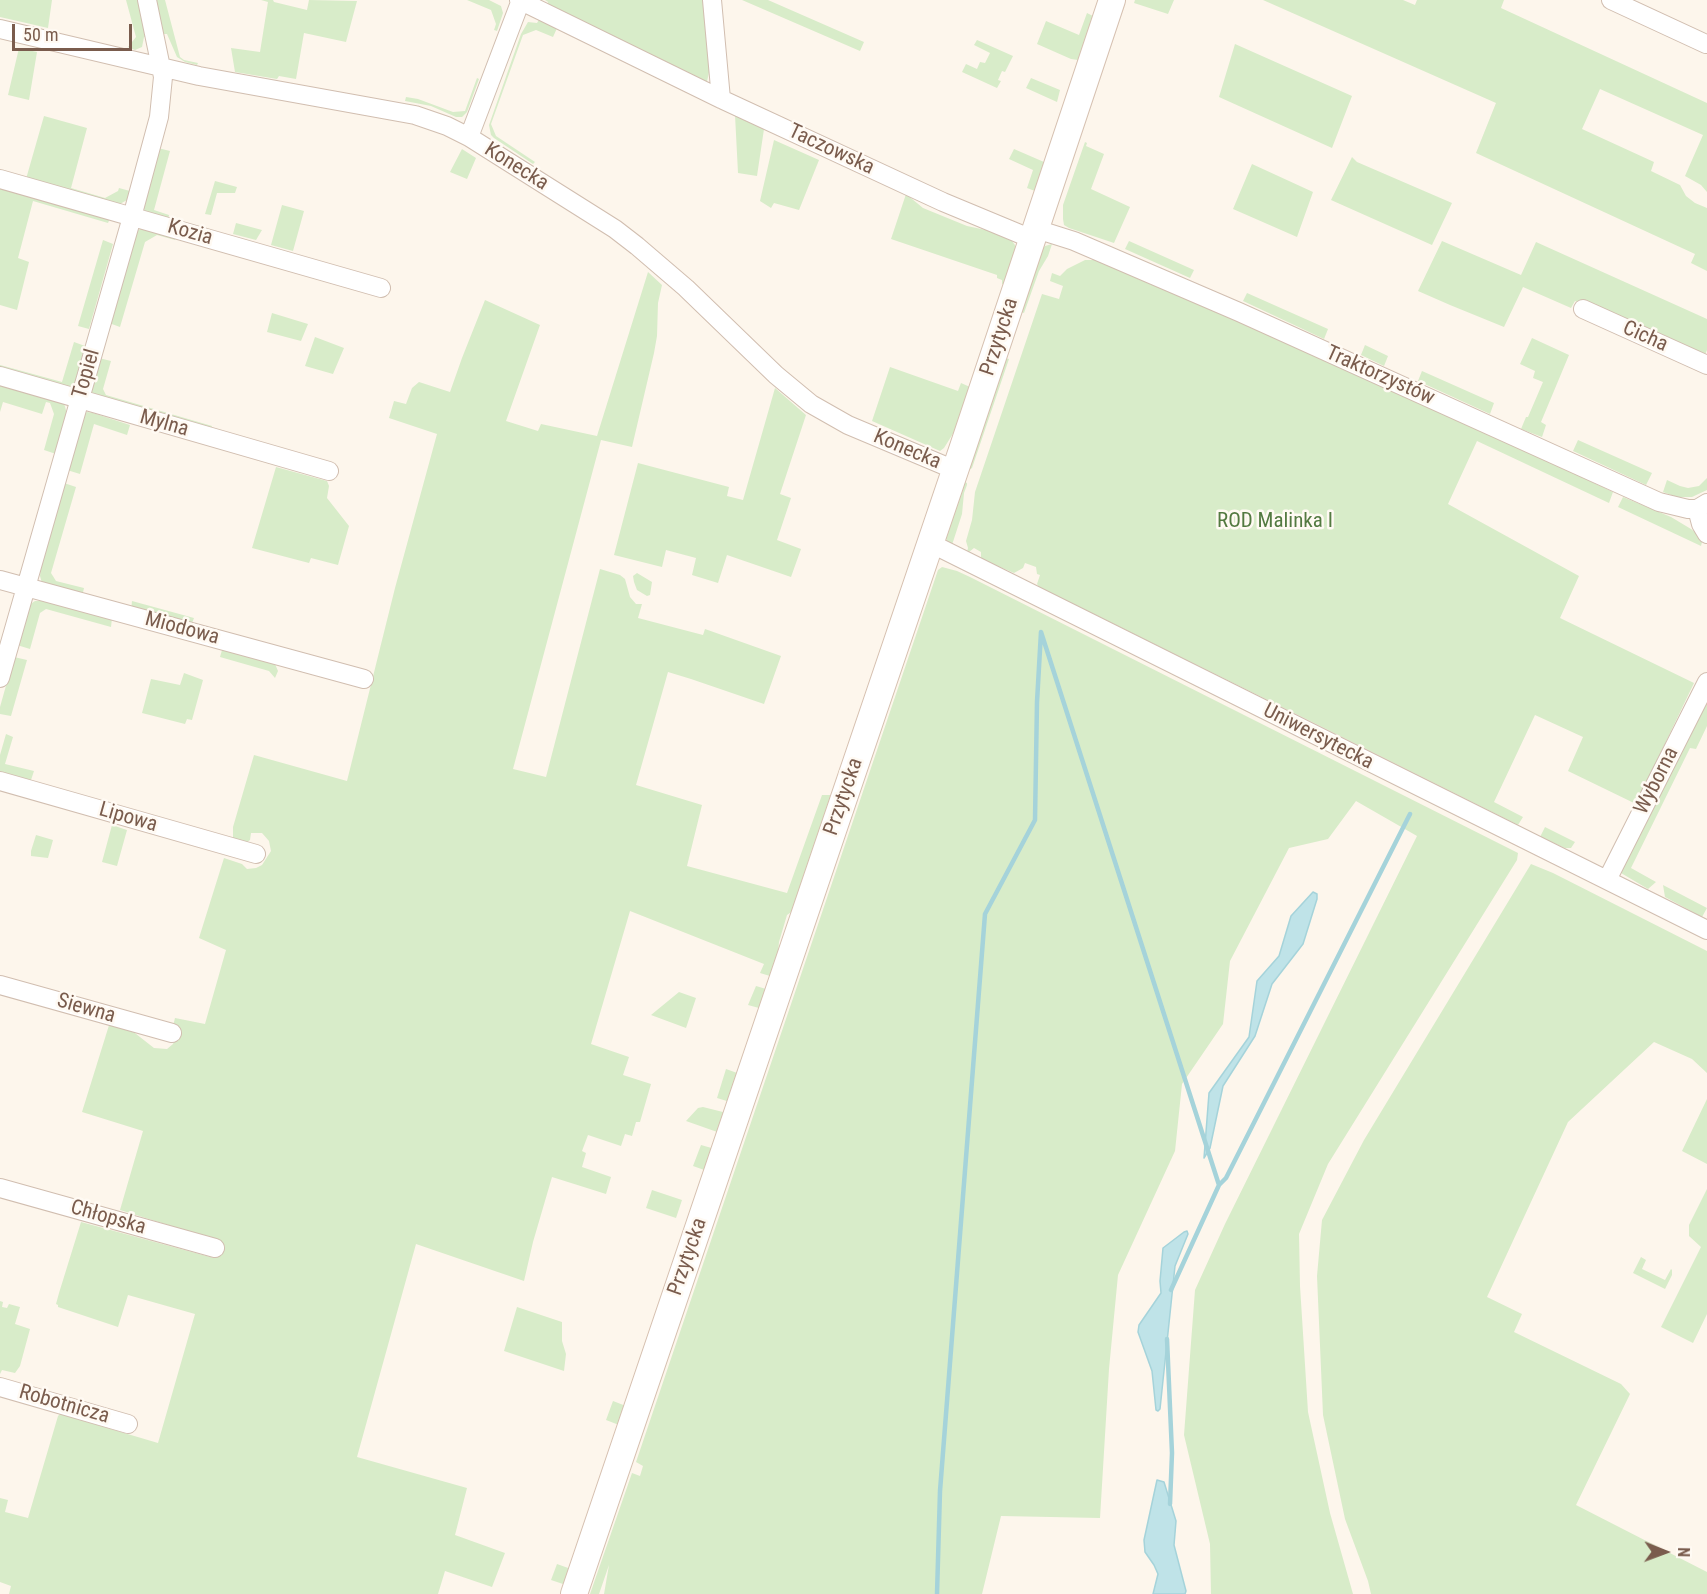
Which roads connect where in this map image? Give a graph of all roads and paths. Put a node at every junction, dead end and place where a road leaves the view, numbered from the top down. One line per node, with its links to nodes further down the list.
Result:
1 (147, 0): 8 (street, Topiel)
2 (521, 0): 9 (street, Taczowska); 10 (street)
3 (712, 0): 9 (street)
4 (1113, 0): 13 (main road, Przytycka)
5 (1611, 0): 7 (street)
6 (0, 29): 8 (street, Konecka)
7 (1706, 44)
8 (162, 68): 10 (street, Konecka); 12 (street, Topiel)
9 (721, 99): 13 (street, Taczowska)
10 (469, 137): 19 (street, Konecka)
11 (0, 179): 12 (street, Kozia)
12 (132, 217): 14 (street, Kozia); 18 (street, Topiel)
13 (1034, 234): 19 (main road, Przytycka); 21 (street, Traktorzystów)
14 (381, 288)
15 (1583, 309): 16 (street, Cicha)
16 (1707, 365)
17 (0, 376): 18 (street, Mylna)
18 (80, 399): 20 (street, Mylna); 25 (street, Topiel)
19 (955, 470): 23 (main road, Przytycka)
20 (329, 471)
21 (1702, 506): 22 (street, Traktorzystów)
22 (1707, 534)
23 (930, 543): 31 (street, Uniwersytecka); 39 (main road, Przytycka)
24 (0, 580): 25 (street, Miodowa)
25 (25, 587): 26 (street, Topiel); 27 (street, Miodowa)
26 (0, 678)
27 (364, 679)
28 (1707, 682): 31 (street, Wyborna)
29 (0, 781): 30 (street, Lipowa)
30 (255, 854)
31 (1607, 880): 32 (street, Uniwersytecka)
32 (1707, 930)
33 (0, 985): 34 (street, Siewna)
34 (172, 1034)
35 (0, 1188): 36 (street, Chłopska)
36 (215, 1248)
37 (0, 1386): 38 (street, Robotnicza)
38 (128, 1424)
39 (574, 1594)

